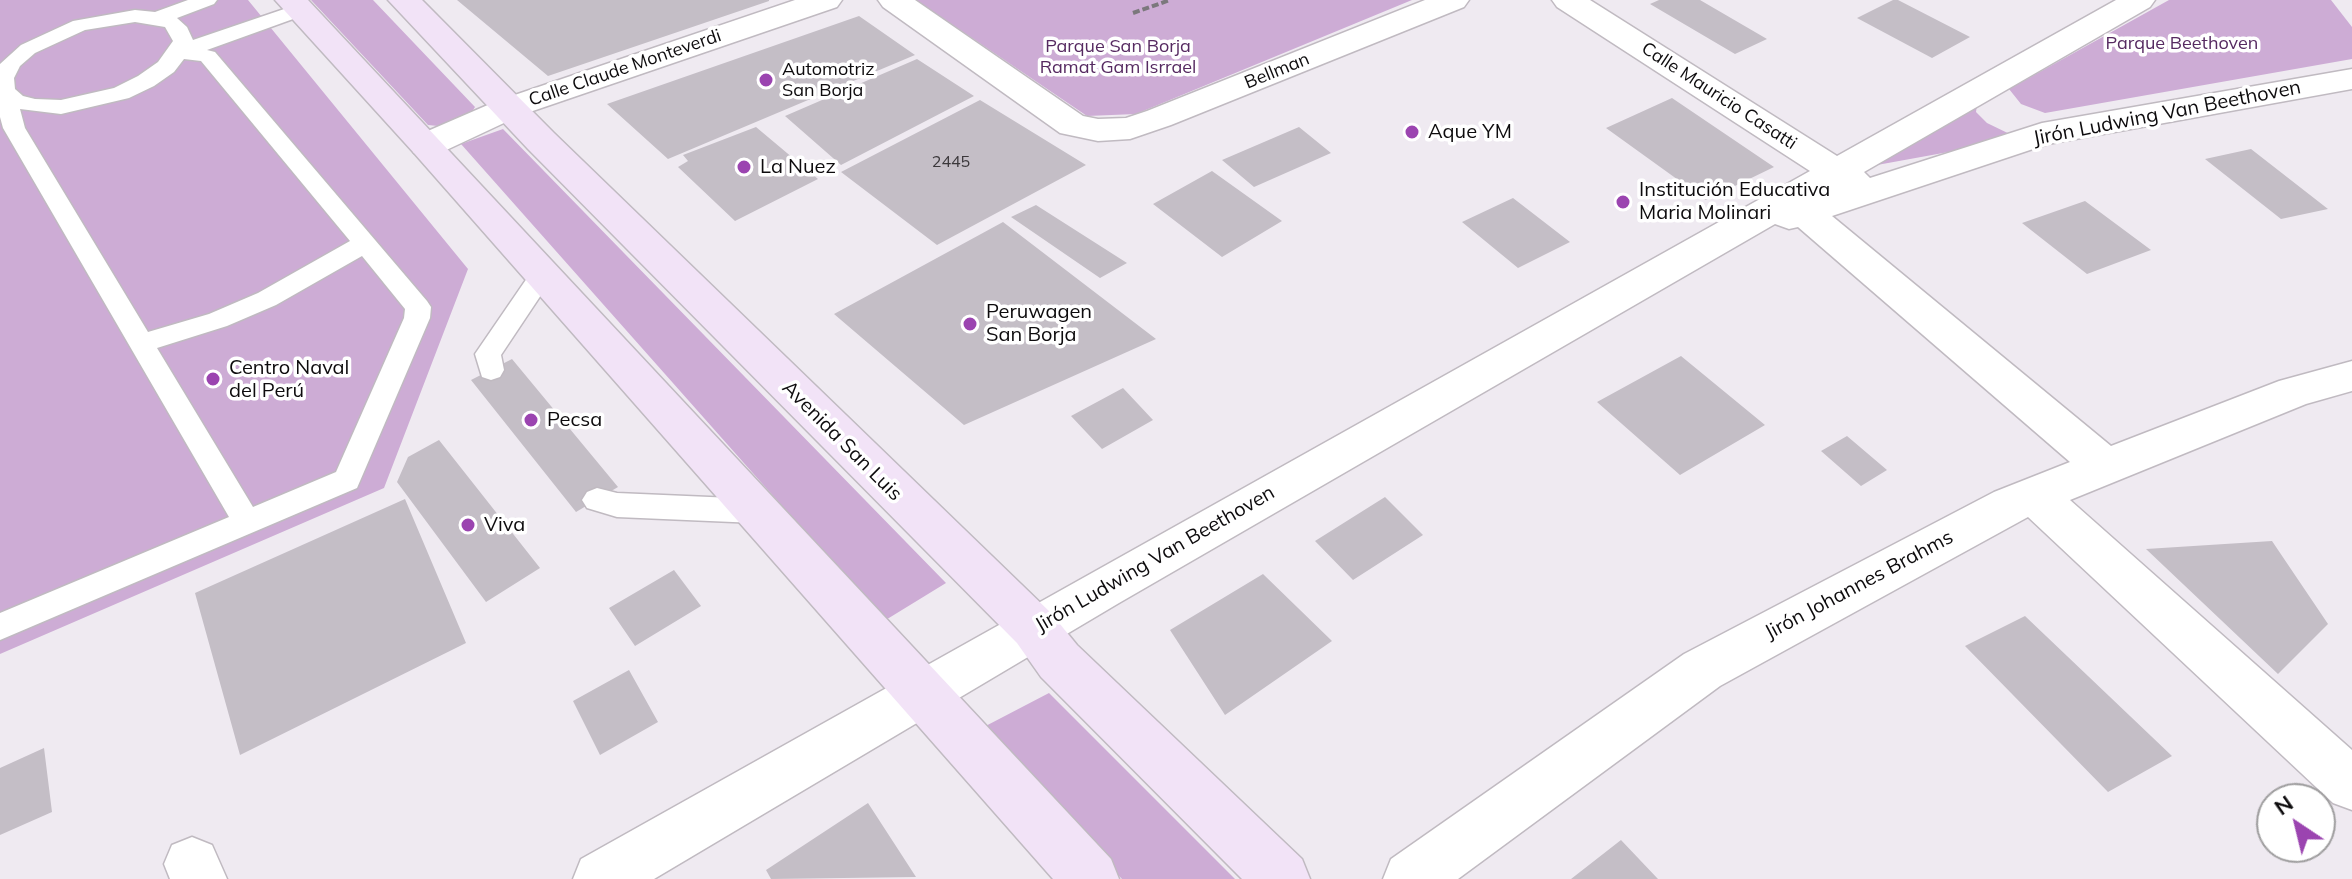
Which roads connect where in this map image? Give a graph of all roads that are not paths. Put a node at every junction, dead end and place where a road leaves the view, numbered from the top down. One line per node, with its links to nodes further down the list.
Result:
1 (207, 0): 9 (lane)
2 (826, 0): 14 (street, Calle Claude Monteverdi)
3 (894, 0): 4 (street, Bellman)
4 (1453, 0)
5 (1568, 0): 17 (street, Calle Mauricio Casatti)
6 (2139, 0): 13 (street, Jirón Ludwing Van Beethoven)
7 (409, 1): 14 (main road, Avenida San Luis)
8 (295, 5): 10 (lane); 16 (main road)
9 (157, 18): 10 (lane); 12 (lane)
10 (179, 52): 12 (lane); 20 (lane)
11 (2352, 79): 15 (street, Jirón Ludwing Van Beethoven)
12 (4, 91): 23 (lane)
13 (1978, 93): 15 (street); 17 (street, Jirón Ludwing Van Beethoven)
14 (509, 108): 16 (street, Calle Claude Monteverdi); 32 (main road, Avenida San Luis)
15 (2042, 134): 18 (street, Jirón Ludwing Van Beethoven)
16 (427, 145): 22 (main road)
17 (1835, 170): 18 (street, Calle Mauricio Casatti); 21 (street, Jirón Ludwing Van Beethoven)
18 (1869, 192): 19 (street, Jirón Ludwing Van Beethoven)
19 (1804, 212): 21 (street, Jirón Ludwing Van Beethoven); 26 (street)
20 (364, 244): 23 (lane); 30 (lane)
21 (1711, 244): 32 (street, Jirón Ludwing Van Beethoven)
22 (543, 274): 24 (lane); 29 (main road)
23 (141, 343): 30 (lane)
24 (491, 370)
25 (2352, 376): 26 (street, Jirón Johannes Brahms)
26 (2106, 467): 27 (street, Jirón Johannes Brahms)
27 (2035, 496): 34 (street); 38 (street, Jirón Johannes Brahms)
28 (597, 500): 29 (lane)
29 (756, 511): 33 (main road)
30 (247, 522): 31 (lane)
31 (0, 627)
32 (1034, 628): 33 (street, Jirón Ludwing Van Beethoven); 37 (main road, Avenida San Luis)
33 (924, 694): 35 (street, Jirón Ludwing Van Beethoven); 36 (main road)
34 (2352, 785)
35 (601, 879)
36 (1091, 879)
37 (1282, 879)
38 (1411, 879)

